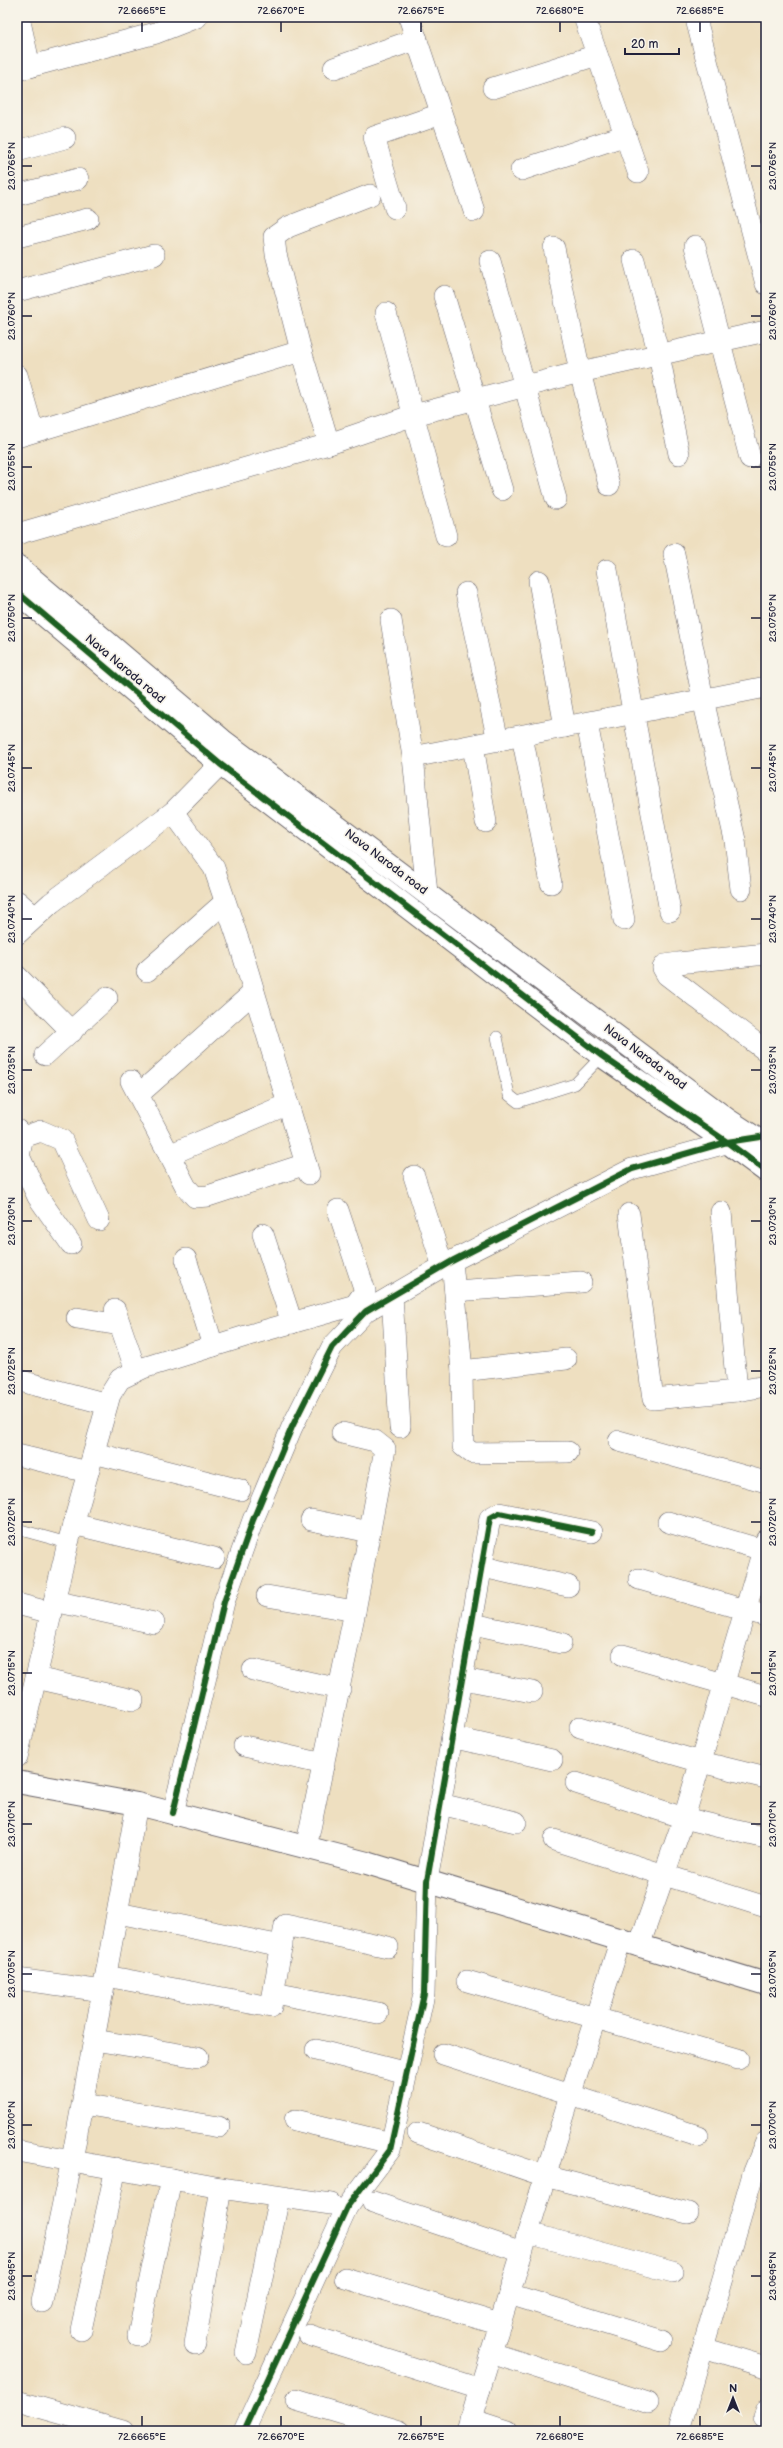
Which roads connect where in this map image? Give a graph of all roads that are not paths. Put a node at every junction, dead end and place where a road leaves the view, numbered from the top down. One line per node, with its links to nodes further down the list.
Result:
1 (18, 17): 10 (street)
2 (197, 17): 6 (street)
3 (409, 17): 7 (street)
4 (584, 17): 8 (street)
5 (697, 23): 30 (street)
6 (154, 25): 10 (street)
7 (417, 39): 9 (street); 12 (street)
8 (597, 55): 11 (street); 13 (street)
9 (334, 68)
10 (24, 69)
11 (493, 88)
12 (441, 114): 21 (street); 22 (street)
13 (626, 135): 16 (street); 17 (street)
14 (65, 138): 15 (street)
15 (17, 151)
16 (521, 170)
17 (638, 172)
18 (78, 179): 19 (street)
19 (17, 195)
20 (370, 195): 36 (street)
21 (395, 208)
22 (474, 211)
23 (88, 219): 24 (street)
24 (17, 237)
25 (695, 246): 35 (street)
26 (554, 248): 38 (street)
27 (154, 255): 31 (street)
28 (634, 260): 37 (street)
29 (490, 261): 40 (street)
30 (766, 284)
31 (17, 291)
32 (444, 296): 41 (street)
33 (386, 313): 42 (street)
34 (766, 331): 35 (street)
35 (720, 341): 37 (street); 46 (street)
36 (301, 351): 43 (street); 44 (street)
37 (659, 355): 38 (street); 45 (street)
38 (580, 372): 40 (street); 47 (street)
39 (17, 375): 43 (street)
40 (524, 386): 41 (street); 49 (street)
41 (474, 400): 42 (street); 48 (street)
42 (414, 415): 44 (street); 51 (street)
43 (25, 434)
44 (329, 444): 50 (street)
45 (678, 454)
46 (750, 458)
47 (609, 484)
48 (502, 490)
49 (556, 499)
50 (17, 534)
51 (446, 536)
52 (674, 554): 60 (street)
53 (17, 566): 67 (street, Nava Naroda road)
54 (607, 570): 61 (street)
55 (539, 581): 63 (street)
56 (17, 592): 67 (street, Nava Naroda road)
57 (466, 593): 65 (street)
58 (391, 620): 68 (street)
59 (766, 687): 60 (street)
60 (702, 699): 61 (street); 72 (street)
61 (632, 713): 62 (street); 76 (street)
62 (587, 723): 63 (street); 78 (street)
63 (565, 727): 64 (street)
64 (522, 736): 65 (street); 71 (street)
65 (498, 741): 66 (street)
66 (473, 746): 68 (street); 70 (street)
67 (227, 756): 69 (street); 73 (street, Nava Naroda road); 89 (street)
68 (413, 757): 73 (street)
69 (173, 812): 75 (street); 77 (street)
70 (486, 822)
71 (551, 883)
72 (741, 889)
73 (428, 893): 92 (street, Nava Naroda road)
74 (17, 901): 77 (street)
75 (225, 902): 81 (street); 83 (street)
76 (670, 911)
77 (35, 917): 79 (street)
78 (624, 920)
79 (17, 934)
80 (766, 954): 87 (street)
81 (147, 971)
82 (17, 976): 85 (street)
83 (254, 992): 90 (street); 94 (street)
84 (107, 998): 85 (street)
85 (72, 1032): 88 (street)
86 (497, 1037): 89 (lane)
87 (766, 1051)
88 (45, 1055)
89 (602, 1056): 93 (street)
90 (288, 1104): 94 (street); 94 (street)
91 (20, 1134): 100 (street); 102 (street)
92 (762, 1139): 93 (street)
93 (727, 1142): 95 (street); 104 (street)
94 (169, 1155)
95 (766, 1171)
96 (414, 1176): 104 (street)
97 (338, 1210): 109 (street)
98 (721, 1212): 116 (street)
99 (629, 1214): 116 (street)
100 (99, 1220)
101 (263, 1234): 109 (street)
102 (71, 1244)
103 (186, 1259): 110 (street)
104 (447, 1264): 106 (street); 107 (street)
105 (582, 1282): 106 (street)
106 (455, 1292): 113 (street)
107 (392, 1296): 118 (street); 166 (street)
108 (77, 1318): 112 (street)
109 (292, 1322): 110 (street)
110 (213, 1346): 112 (street)
111 (566, 1359): 113 (street)
112 (136, 1371): 117 (street)
113 (462, 1371): 121 (street)
114 (17, 1380): 117 (street)
115 (766, 1386): 116 (street)
116 (737, 1391)
117 (107, 1404): 123 (street)
118 (400, 1427)
119 (342, 1433): 129 (street)
120 (619, 1441): 124 (street)
121 (568, 1452)
122 (17, 1455): 123 (street)
123 (91, 1462): 125 (street); 131 (street)
124 (766, 1482)
125 (240, 1490)
126 (311, 1520): 129 (street)
127 (668, 1522): 132 (street)
128 (17, 1529): 131 (lane)
129 (370, 1532): 140 (street)
130 (592, 1532): 134 (street)
131 (71, 1534): 133 (street); 139 (street)
132 (765, 1547): 141 (street)
133 (214, 1558)
134 (483, 1567): 136 (street); 143 (street)
135 (640, 1579): 141 (street)
136 (568, 1586)
137 (267, 1596): 140 (street)
138 (17, 1604): 139 (street)
139 (53, 1607): 142 (street); 148 (street)
140 (355, 1611): 150 (street)
141 (756, 1614): 149 (street)
142 (154, 1623)
143 (473, 1624): 144 (street); 147 (street)
144 (561, 1643)
145 (623, 1655): 149 (street)
146 (253, 1670): 150 (street)
147 (463, 1678): 151 (street); 155 (street)
148 (29, 1683): 153 (street); 157 (street)
149 (723, 1685): 152 (street); 159 (street)
150 (340, 1689): 160 (street)
151 (532, 1692)
152 (766, 1696)
153 (133, 1700)
154 (580, 1727): 159 (street)
155 (451, 1737): 158 (street); 165 (street)
156 (244, 1746): 160 (street)
157 (17, 1756)
158 (552, 1760)
159 (701, 1762): 161 (street); 167 (street)
160 (324, 1764): 171 (street)
161 (766, 1778)
162 (17, 1782): 164 (street)
163 (576, 1782): 167 (street)
164 (137, 1804): 166 (street); 175 (street)
165 (440, 1804): 168 (street); 173 (street)
166 (173, 1813): 171 (street)
167 (684, 1818): 169 (street); 172 (street)
168 (516, 1822)
169 (766, 1838)
170 (554, 1840): 172 (street)
171 (306, 1848): 173 (street)
172 (665, 1877): 174 (street); 176 (street)
173 (427, 1881): 176 (street); 191 (street)
174 (766, 1907)
175 (118, 1913): 177 (street); 181 (street)
176 (630, 1942): 182 (street); 185 (street)
177 (282, 1946): 178 (street); 183 (street)
178 (388, 1946)
179 (17, 1979): 181 (street)
180 (467, 1981): 185 (street)
181 (105, 1984): 183 (street); 186 (street)
182 (766, 1984)
183 (274, 1993): 184 (street)
184 (378, 2012)
185 (596, 2018): 190 (street); 192 (street)
186 (94, 2040): 189 (street); 193 (street)
187 (316, 2050): 191 (street)
188 (443, 2054): 192 (street)
189 (198, 2057)
190 (738, 2059)
191 (407, 2073): 199 (street)
192 (570, 2096): 197 (street); 203 (street)
193 (83, 2104): 195 (street); 201 (street)
194 (295, 2120): 199 (street)
195 (219, 2127)
196 (418, 2132): 203 (street)
197 (698, 2136)
198 (766, 2142): 204 (street)
199 (391, 2143): 232 (street)
200 (17, 2151): 201 (street)
201 (72, 2160): 202 (street); 215 (street)
202 (116, 2168): 205 (street); 217 (street)
203 (545, 2176): 210 (street); 211 (street)
204 (760, 2176): 222 (street)
205 (171, 2179): 206 (street); 219 (street)
206 (221, 2188): 207 (street); 221 (street)
207 (279, 2197): 209 (street); 223 (street)
208 (373, 2202): 211 (street)
209 (331, 2204)
210 (688, 2213)
211 (525, 2242): 212 (street); 214 (street)
212 (673, 2272)
213 (345, 2278): 216 (street)
214 (509, 2294): 216 (street); 220 (street)
215 (42, 2302)
216 (500, 2324): 224 (street)
217 (81, 2330)
218 (309, 2335): 226 (street)
219 (138, 2336)
220 (662, 2341)
221 (195, 2344)
222 (703, 2348): 225 (street); 235 (street)
223 (246, 2353)
224 (490, 2354): 226 (street); 229 (street)
225 (766, 2367)
226 (480, 2389): 230 (street)
227 (296, 2400): 233 (street)
228 (17, 2401): 231 (street)
229 (648, 2403)
230 (469, 2425): 234 (street)
231 (123, 2431)
232 (244, 2431)
233 (400, 2431)
234 (507, 2431)
235 (679, 2431)

